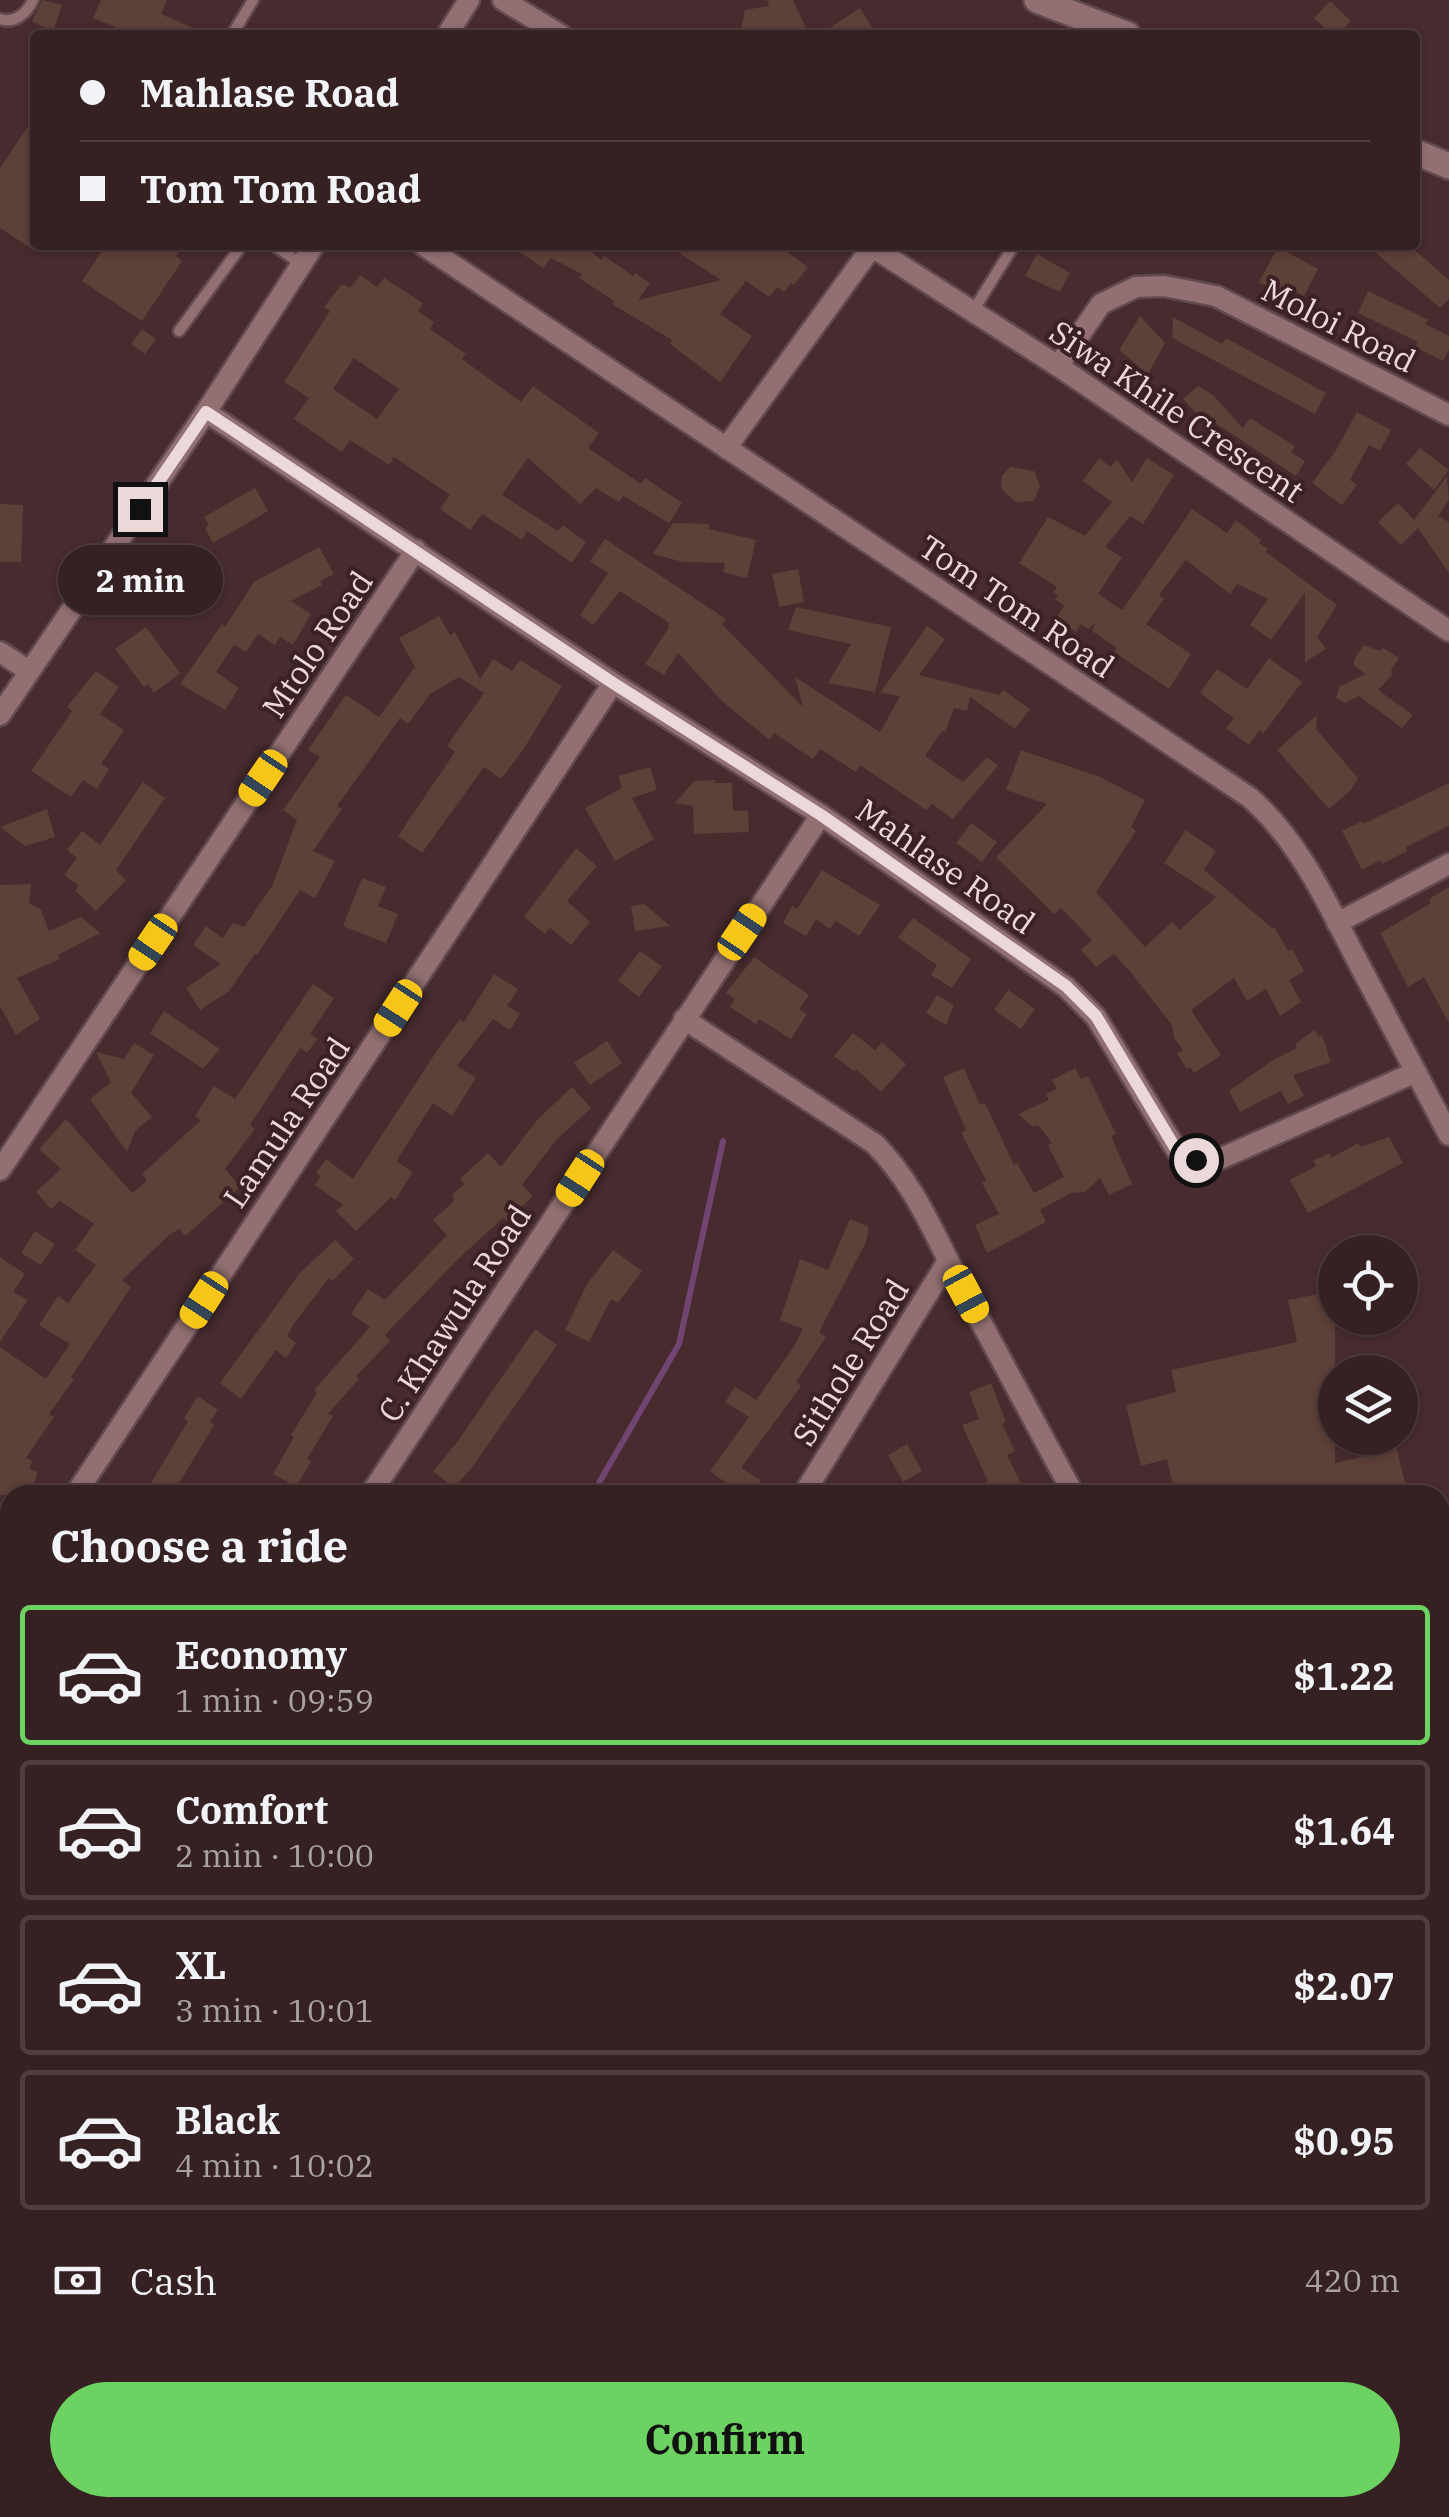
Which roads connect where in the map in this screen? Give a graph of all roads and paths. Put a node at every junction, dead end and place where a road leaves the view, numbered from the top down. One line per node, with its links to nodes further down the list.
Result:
1 (33, 0): 6 (lane)
2 (253, 0): 7 (lane)
3 (469, 0): 8 (street)
4 (502, 0): 9 (street)
5 (1038, 0): 10 (street)
6 (0, 19)
7 (235, 30)
8 (450, 30)
9 (553, 30)
10 (1115, 30)
11 (1420, 154): 12 (street)
12 (1449, 166)
13 (238, 250): 22 (lane)
14 (281, 250): 20 (lane)
15 (311, 250): 20 (street)
16 (430, 250): 26 (street, Tom Tom Road)
17 (868, 250): 26 (street)
18 (877, 250): 21 (street, Siwa Khile Crescent)
19 (1011, 250): 21 (lane)
20 (302, 264): 24 (street)
21 (973, 312): 23 (street, Siwa Khile Crescent)
22 (178, 331)
23 (1058, 366): 25 (street, Moloi Road); 28 (street, Siwa Khile Crescent)
24 (206, 412): 27 (street, Mahlase Road); 30 (street)
25 (1449, 415)
26 (726, 448): 35 (street, Tom Tom Road)
27 (416, 550): 31 (street, Mahlase Road); 39 (street, Mtolo Road)
28 (1449, 631)
29 (0, 652): 30 (street)
30 (30, 671): 32 (street)
31 (613, 683): 33 (street, Mahlase Road); 41 (street, Lamula Road)
32 (0, 715)
33 (821, 815): 36 (street, C. Khawula Road); 37 (street, Mahlase Road)
34 (1449, 864): 35 (street)
35 (1337, 922): 37 (street, Tom Tom Road)
36 (684, 1019): 40 (street); 42 (street, C. Khawula Road)
37 (1416, 1072): 38 (street, Tom Tom Road)
38 (1449, 1135)
39 (0, 1170)
40 (948, 1261): 43 (street, Sithole Road); 44 (street)
41 (82, 1485)
42 (377, 1485)
43 (809, 1485)
44 (1069, 1485)

